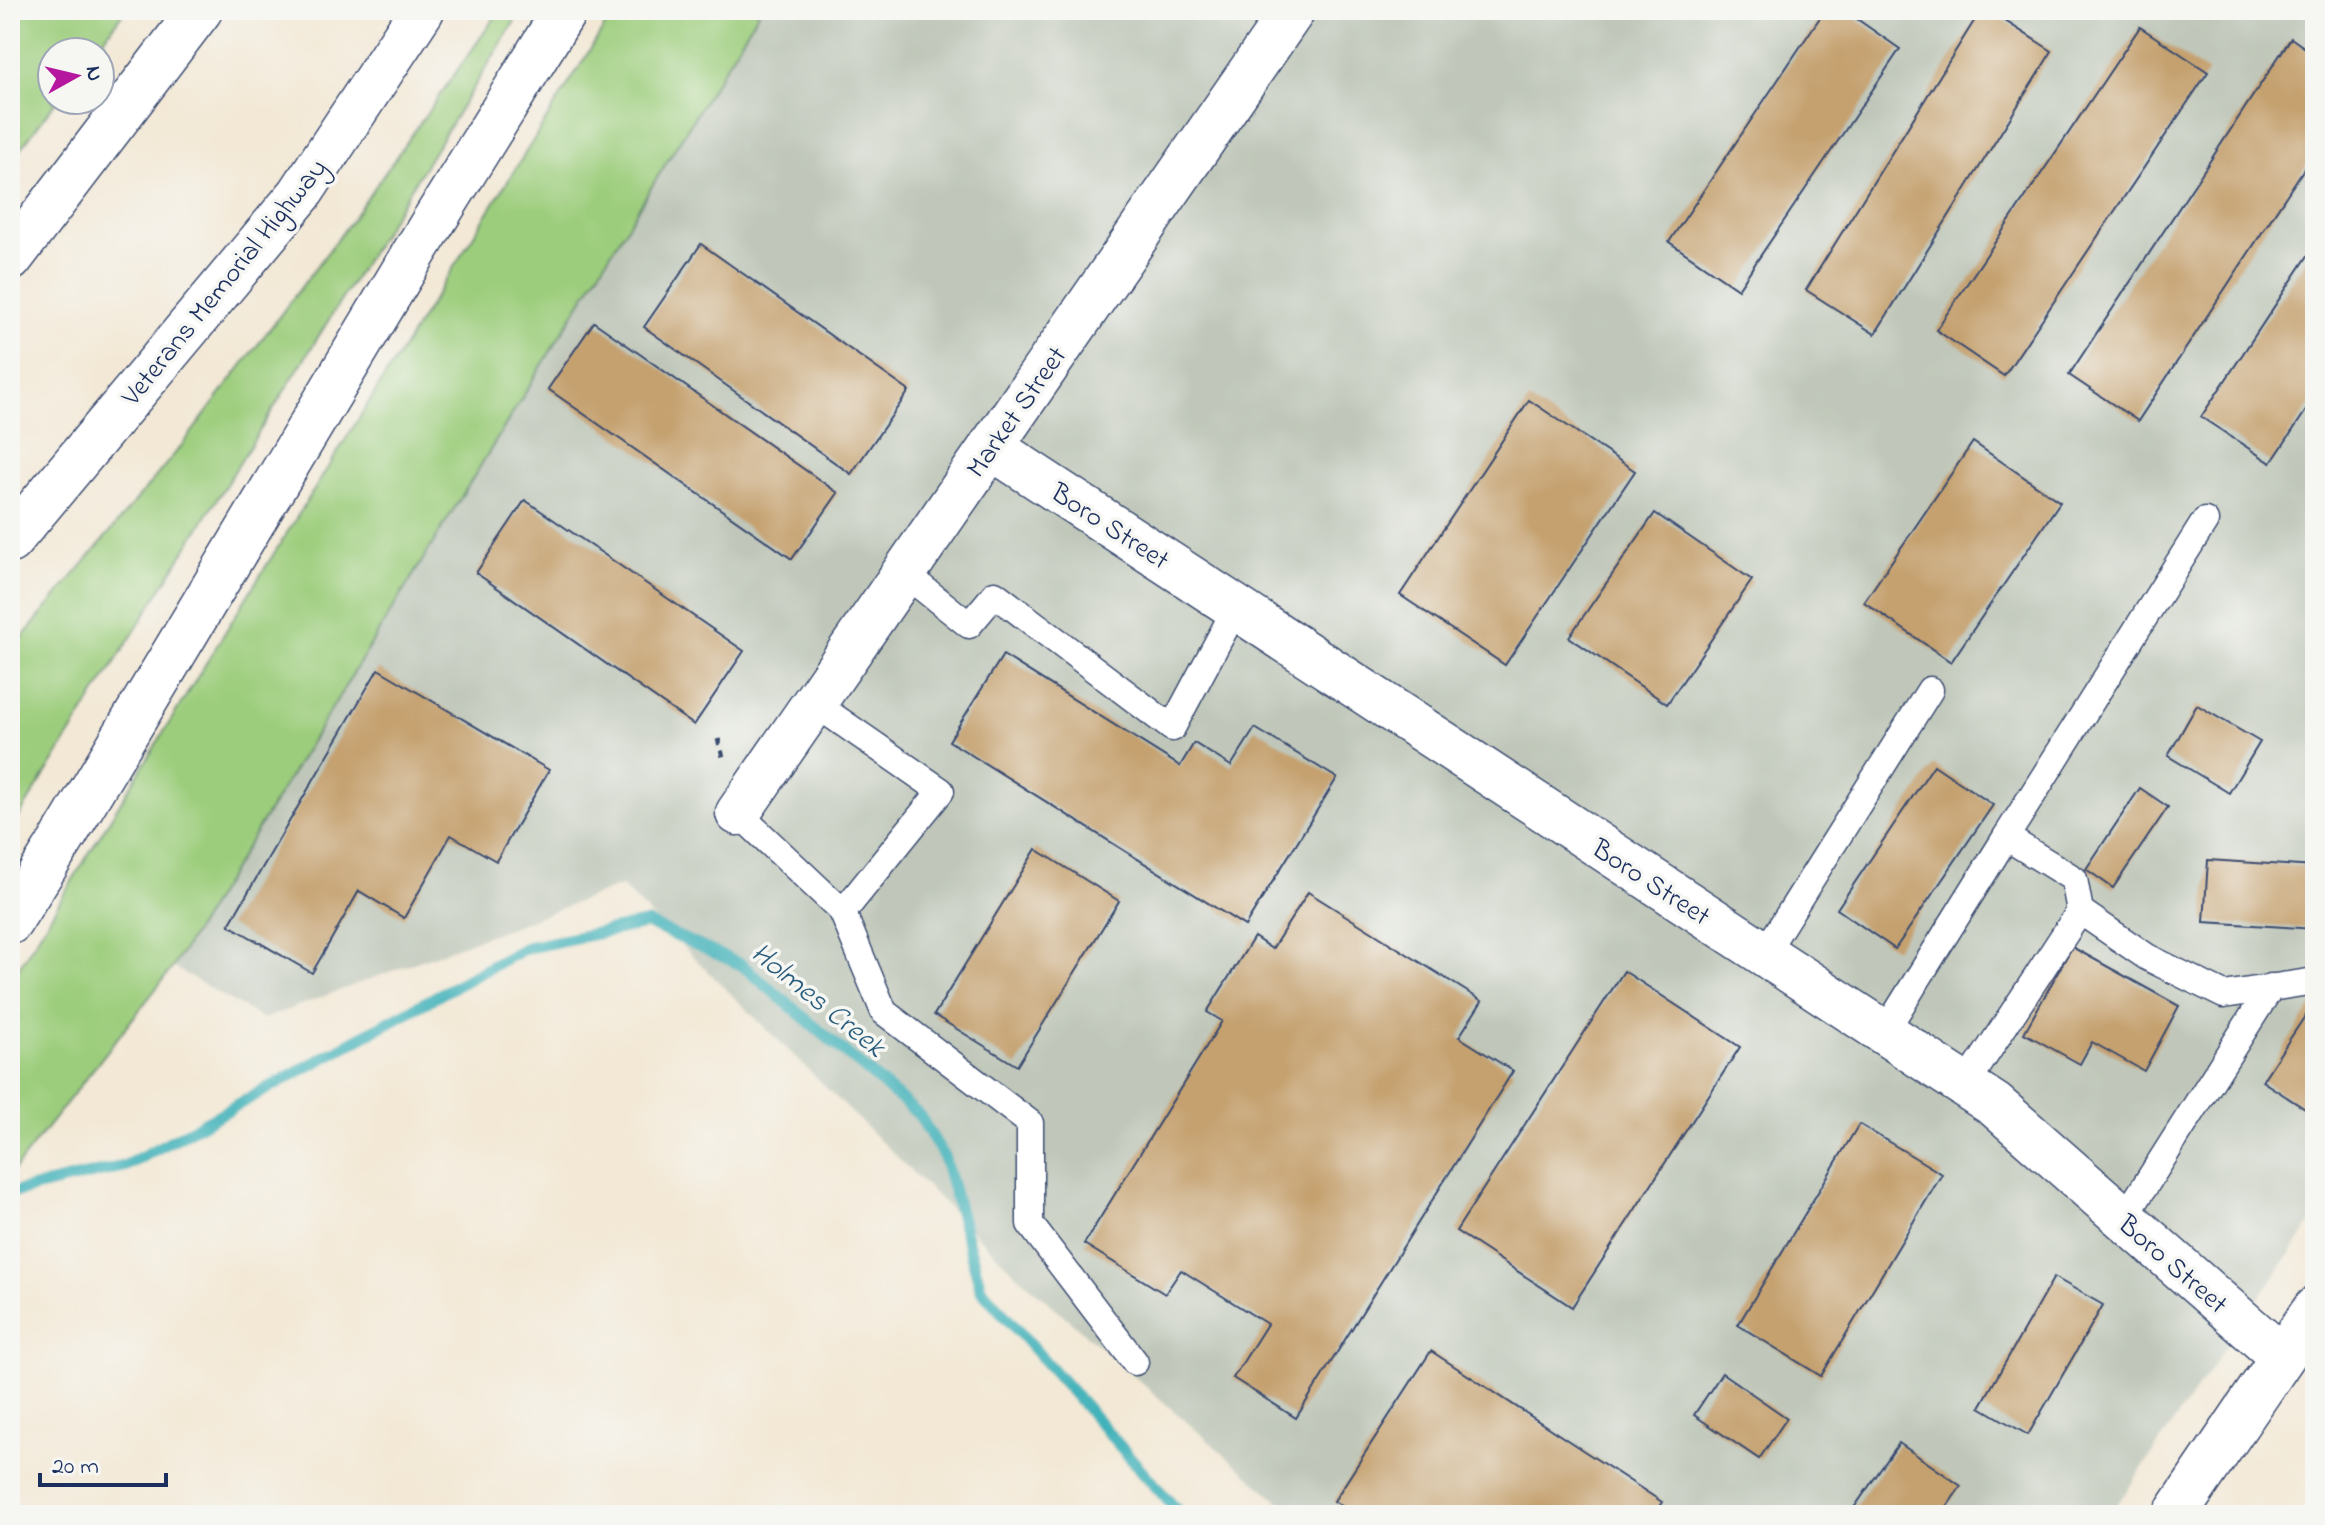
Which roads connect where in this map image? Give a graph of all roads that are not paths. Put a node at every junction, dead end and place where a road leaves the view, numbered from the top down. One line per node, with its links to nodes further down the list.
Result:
1 (200, 10): 5 (main road)
2 (422, 10): 8 (main road, Veterans Memorial Highway)
3 (565, 10): 17 (main road)
4 (1293, 10): 6 (main road, Market Street)
5 (10, 259)
6 (991, 447): 9 (main road, Market Street); 10 (main road, Boro Street)
7 (2205, 521): 14 (lane)
8 (10, 541)
9 (904, 573): 10 (lane); 12 (main road, Market Street)
10 (1236, 608): 18 (main road, Boro Street)
11 (1930, 690): 18 (lane)
12 (814, 703): 13 (main road, Market Street); 15 (lane)
13 (738, 813): 15 (lane)
14 (2006, 837): 16 (lane); 21 (lane)
15 (842, 911): 26 (lane)
16 (2080, 911): 20 (lane); 22 (lane)
17 (10, 922)
18 (1764, 954): 21 (main road, Boro Street)
19 (2315, 981): 20 (lane)
20 (2271, 987): 23 (lane)
21 (1884, 1033): 22 (main road, Boro Street)
22 (1965, 1086): 23 (main road, Boro Street)
23 (2124, 1219): 25 (main road, Boro Street)
24 (2315, 1309): 25 (main road)
25 (2282, 1357): 27 (main road)
26 (1135, 1362)
27 (2175, 1515)

